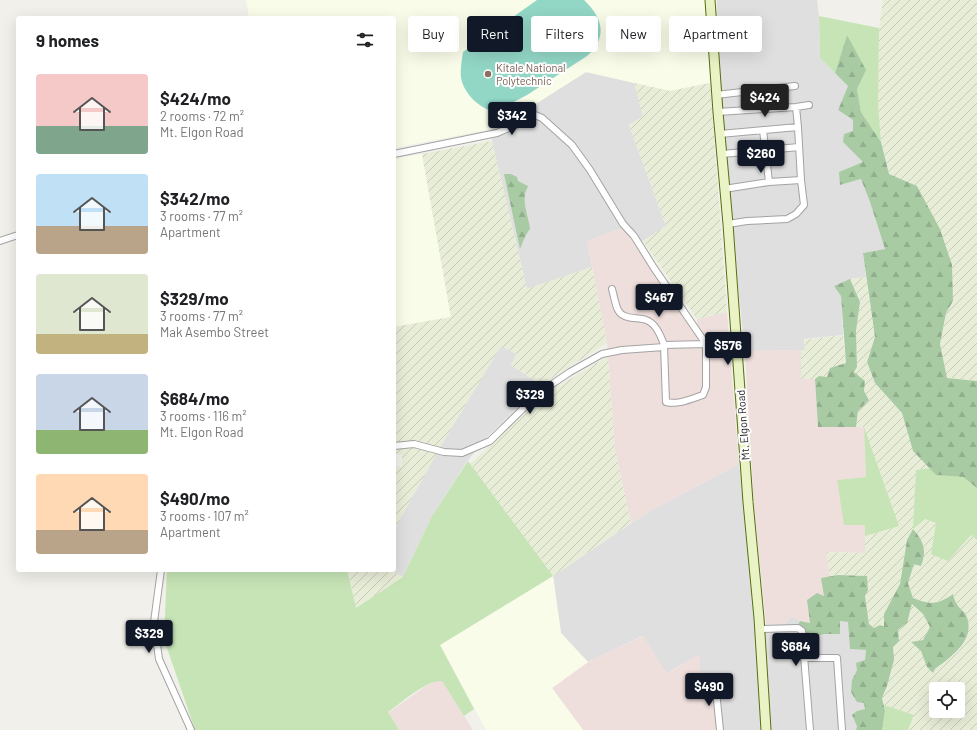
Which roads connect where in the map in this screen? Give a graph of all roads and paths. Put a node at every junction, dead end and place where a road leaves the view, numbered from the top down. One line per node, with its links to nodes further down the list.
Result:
1 (710, 0): 3 (street, Mt. Elgon Road)
2 (795, 86): 3 (street)
3 (716, 95): 6 (street, Mt. Elgon Road)
4 (809, 105): 5 (street)
5 (796, 107): 6 (street); 7 (street)
6 (718, 112): 9 (street, Mt. Elgon Road)
7 (798, 127): 8 (street); 10 (street)
8 (763, 130): 9 (street); 11 (street)
9 (720, 134): 13 (street, Mt. Elgon Road)
10 (800, 146): 11 (street); 14 (street)
11 (766, 150): 13 (street); 15 (street)
12 (396, 154): 22 (street)
13 (722, 154): 16 (street, Mt. Elgon Road)
14 (801, 180): 15 (street); 17 (street)
15 (769, 182): 16 (street)
16 (724, 189): 17 (street, Mt. Elgon Road)
17 (728, 224): 21 (street, Mt. Elgon Road)
18 (16, 236): 19 (street)
19 (0, 241)
20 (612, 289): 23 (street)
21 (737, 339): 22 (street); 26 (street, Mt. Elgon Road)
22 (706, 344): 23 (street); 23 (street)
23 (664, 346): 24 (street)
24 (396, 446)
25 (162, 572): 29 (street)
26 (759, 629): 27 (street); 31 (street, Mt. Elgon Road)
27 (805, 658): 32 (street); 33 (street)
28 (715, 681): 30 (street)
29 (191, 730)
30 (720, 730)
31 (766, 730)
32 (810, 730)
33 (842, 730)

